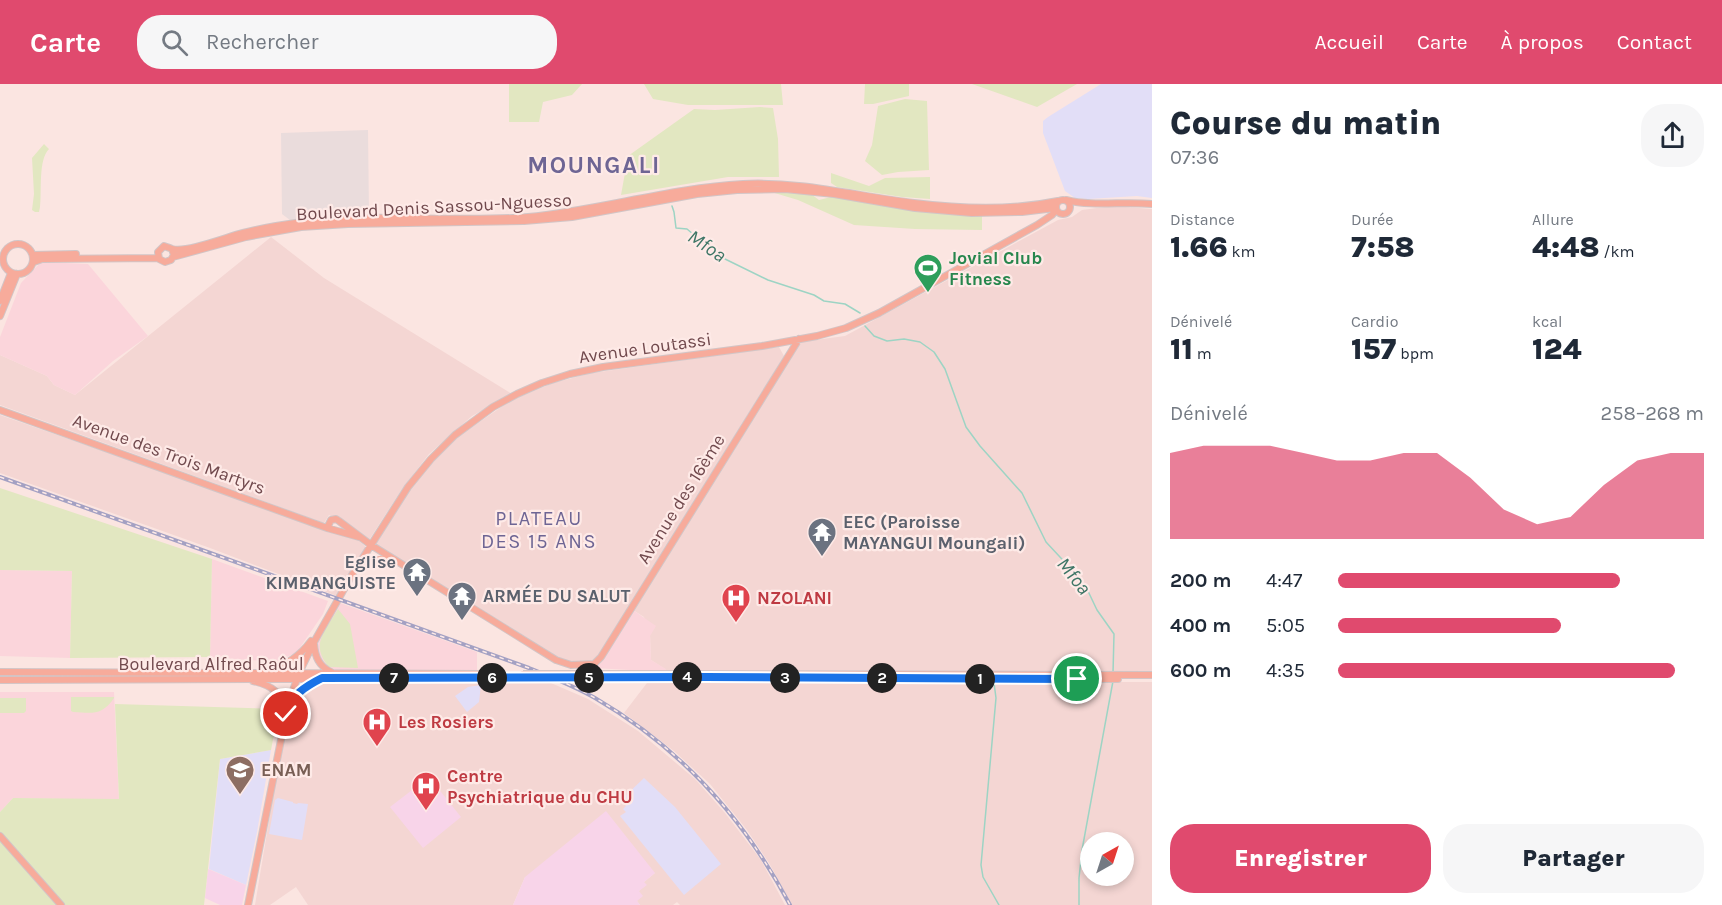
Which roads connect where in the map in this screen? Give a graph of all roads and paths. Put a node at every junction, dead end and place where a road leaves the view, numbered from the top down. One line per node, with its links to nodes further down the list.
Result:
1 (824, 191): 5 (main road, Boulevard Denis Sassou-Nguesso); 7 (main road, Boulevard Denis Sassou-Nguesso); 9 (main road, Boulevard Denis Sassou-Nguesso)
2 (1066, 200): 3 (main road); 5 (main road, Boulevard Denis Sassou-Nguesso); 6 (main road)
3 (1084, 204): 4 (main road); 6 (main road)
4 (1152, 204)
5 (1057, 208): 6 (main road); 14 (main road, Avenue Loutassi)
6 (1070, 208)
7 (172, 249): 8 (main road); 9 (main road)
8 (158, 255): 9 (main road); 10 (main road)
9 (173, 257)
10 (33, 259): 11 (main road); 11 (main road)
11 (14, 274): 12 (main road); 13 (main road)
12 (0, 301)
13 (0, 316)
14 (799, 339): 15 (main road, Avenue Loutassi); 16 (main road, Avenue des 16ème)
15 (783, 342): 16 (main road); 20 (main road, Avenue Loutassi)
16 (787, 357): 24 (main road, Avenue des 16ème)
17 (0, 410): 18 (main road, Avenue des Trois Martyrs)
18 (327, 528): 19 (main road, Avenue des Trois Martyrs); 19 (main road, Avenue des Trois Martyrs)
19 (361, 537): 20 (main road, Avenue des Trois Martyrs)
20 (371, 545): 21 (main road, Avenue des Trois Martyrs); 22 (main road, Avenue Loutassi)
21 (392, 558): 22 (main road); 24 (main road, Avenue des Trois Martyrs)
22 (358, 566): 23 (main road, Avenue Loutassi)
23 (313, 641): 26 (main road); 27 (main road); 28 (main road, Avenue Loutassi)
24 (583, 666)
25 (0, 672): 26 (main road, Boulevard Alfred Raôul)
26 (260, 672): 28 (main road, Boulevard Alfred Raôul)
27 (334, 673): 28 (main road); 29 (main road, bridge)
28 (297, 676): 31 (main road, Boulevard Alfred Raôul); 32 (main road, Boulevard Alfred Raôul); 34 (main road, Avenue Loutassi)
29 (564, 676): 30 (main road); 31 (main road, Boulevard Alfred Raôul, bridge)
30 (1152, 677)
31 (322, 678): 34 (main road)
32 (240, 679): 33 (main road, Boulevard Alfred Raôul); 35 (main road)
33 (0, 680)
34 (288, 705): 35 (main road, Avenue Loutassi)
35 (284, 721): 38 (main road, Avenue Loutassi)
36 (0, 837): 37 (main road)
37 (61, 905)
38 (248, 905)

